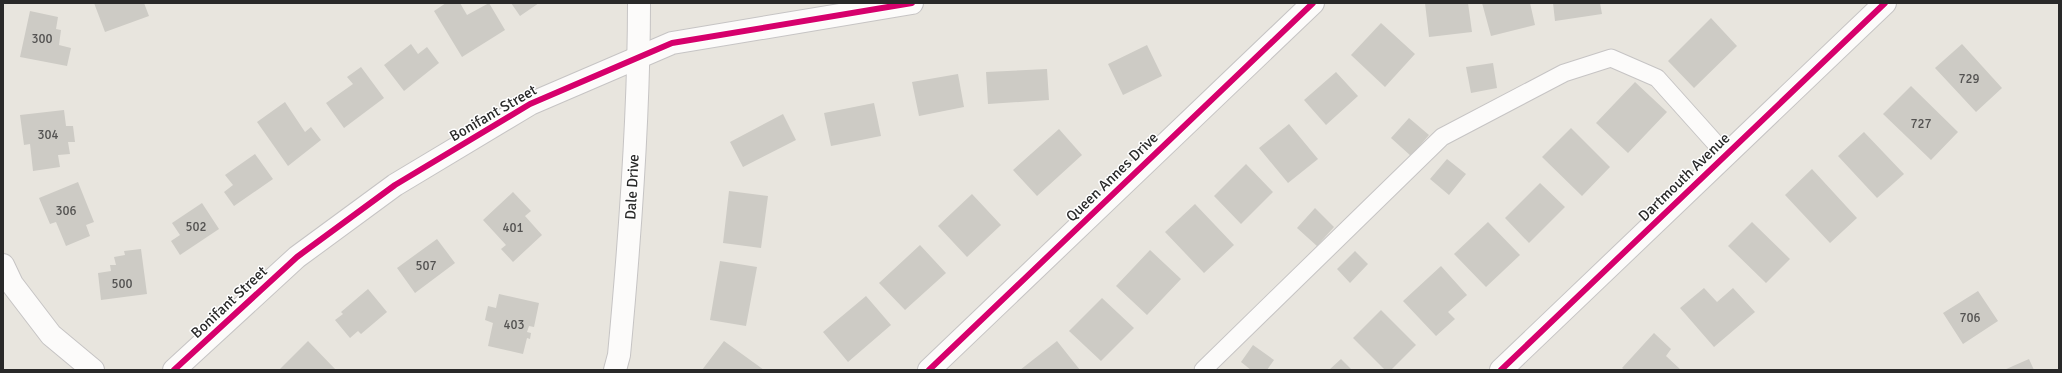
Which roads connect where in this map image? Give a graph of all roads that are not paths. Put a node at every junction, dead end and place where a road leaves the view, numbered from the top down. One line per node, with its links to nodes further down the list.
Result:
1 (639, 3): 5 (street, Dale Drive)
2 (912, 3): 5 (street, Bonifant Street)
3 (1313, 3): 11 (street, Queen Annes Drive)
4 (1885, 3): 6 (street, Dartmouth Avenue)
5 (639, 58): 9 (street, Bonifant Street); 10 (street, Dale Drive)
6 (1726, 155): 12 (lane); 13 (street, Dartmouth Avenue)
7 (3, 265): 8 (street)
8 (93, 370)
9 (174, 370)
10 (615, 370)
11 (929, 370)
12 (1203, 370)
13 (1501, 370)

